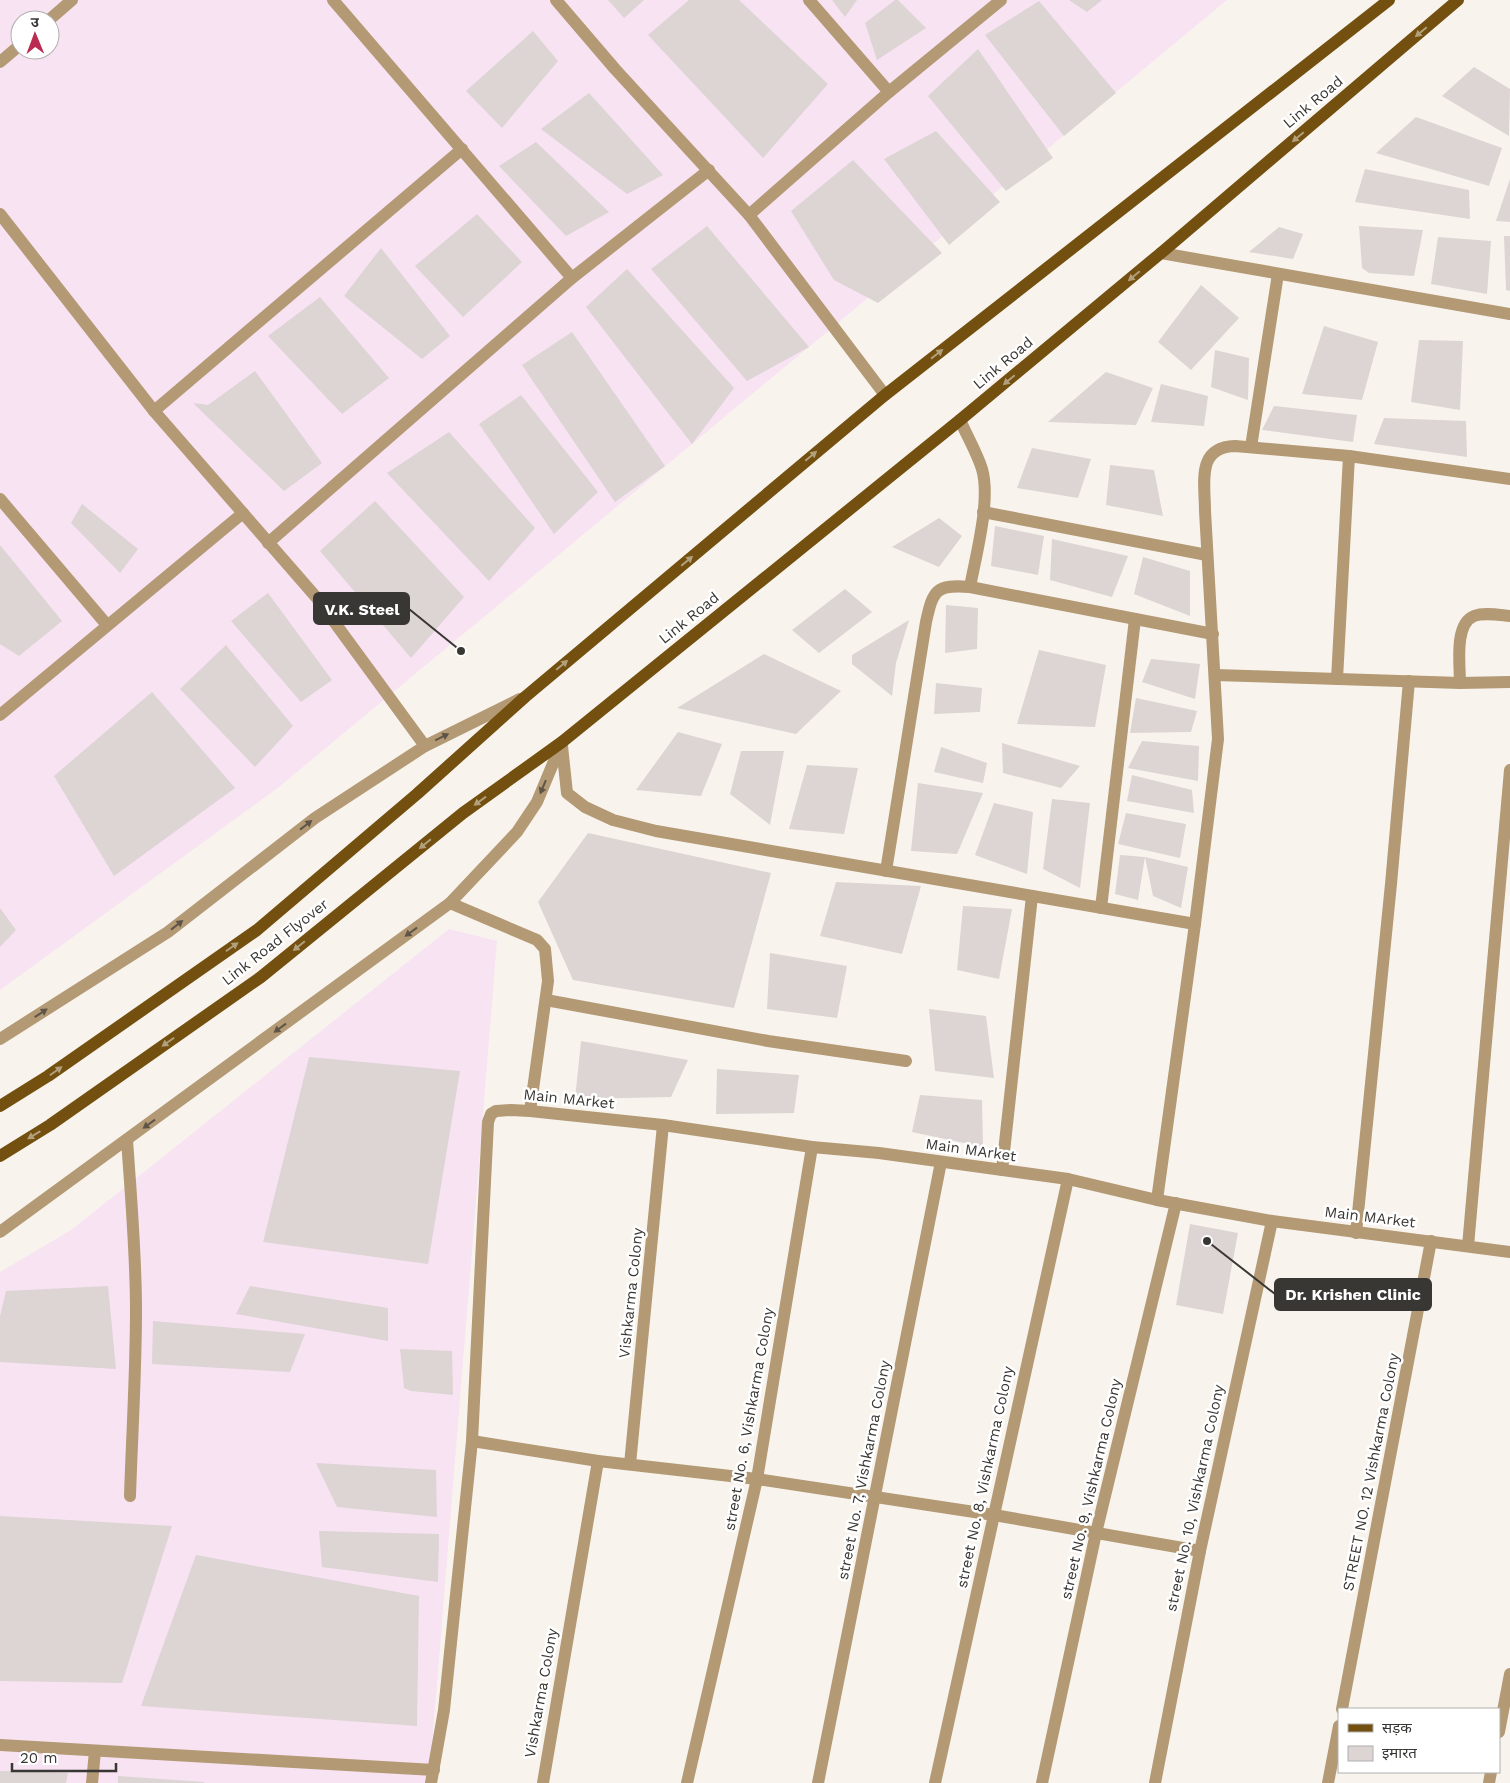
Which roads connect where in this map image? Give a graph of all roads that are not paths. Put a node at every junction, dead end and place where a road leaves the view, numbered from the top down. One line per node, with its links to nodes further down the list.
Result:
1 (72, 0): 8 (street)
2 (333, 0): 12 (street)
3 (556, 0): 13 (street)
4 (809, 0): 11 (street)
5 (1001, 0): 11 (street)
6 (1389, 0): 20 (main road, one-way to 6)
7 (1458, 0): 16 (main road, Link Road, one-way to 16)
8 (60, 10)
9 (10, 54): 10 (street)
10 (0, 62)
11 (889, 92): 15 (street)
12 (462, 150): 18 (street); 21 (street)
13 (709, 170): 15 (street); 18 (street)
14 (0, 214): 21 (street)
15 (749, 215): 20 (street)
16 (1161, 254): 17 (street); 22 (main road, Link Road, one-way to 22)
17 (1278, 274): 19 (street); 23 (street)
18 (572, 278): 29 (street)
19 (1510, 314)
20 (885, 395): 41 (main road, one-way to 20)
21 (154, 411): 28 (street)
22 (960, 420): 27 (street); 43 (main road, Link Road)
23 (1251, 447): 24 (street); 30 (street)
24 (1349, 456): 25 (street); 37 (street)
25 (1510, 479)
26 (0, 500): 34 (street)
27 (983, 512): 30 (street); 31 (street)
28 (244, 513): 29 (street); 34 (street)
29 (268, 543): 44 (street)
30 (1208, 555): 35 (street)
31 (970, 587): 33 (street); 46 (street)
32 (1510, 616): 39 (street)
33 (1135, 619): 35 (street); 49 (street)
34 (107, 625): 42 (street)
35 (1213, 634): 36 (street)
36 (1215, 675): 37 (street); 50 (street)
37 (1337, 679): 38 (street)
38 (1409, 681): 39 (street); 68 (street)
39 (1460, 682): 40 (street)
40 (1510, 682)
41 (525, 696): 44 (street, one-way to 41); 54 (main road, Link Road Flyover, one-way to 41)
42 (0, 715)
43 (562, 742): 46 (street); 48 (street, one-way to 48); 59 (main road, Link Road Flyover, one-way to 59)
44 (425, 746): 52 (street, one-way to 44)
45 (1510, 770): 71 (street)
46 (886, 871): 47 (street)
47 (1032, 896): 49 (street); 61 (street)
48 (450, 903): 51 (street); 57 (street, one-way to 57)
49 (1101, 908): 50 (street)
50 (1195, 924): 63 (street)
51 (546, 1000): 53 (street); 55 (street)
52 (0, 1039)
53 (906, 1061)
54 (0, 1106)
55 (530, 1111): 56 (street, Main MArket); 73 (street, Main MArket)
56 (663, 1125): 58 (street, Main MArket); 75 (street, Vishkarma Colony)
57 (127, 1140): 66 (street); 77 (street)
58 (812, 1147): 60 (street, Main MArket); 76 (street, street No. 6, Vishkarma Colony)
59 (0, 1156)
60 (941, 1162): 61 (street, Main MArket); 78 (street, street No. 7, Vishkarma Colony)
61 (1002, 1170): 62 (street, Main MArket)
62 (1068, 1179): 63 (street, Main MArket); 79 (street, street No. 8, Vishkarma Colony)
63 (1157, 1200): 64 (street, Main MArket)
64 (1176, 1203): 65 (street, Main MArket); 80 (street, street No. 9, Vishkarma Colony)
65 (1272, 1221): 68 (street, Main MArket); 81 (street, street No. 10, Vishkarma Colony)
66 (13, 1224): 67 (street); 70 (street)
67 (0, 1232)
68 (1356, 1233): 69 (street, Main MArket)
69 (1431, 1241): 71 (street, Main MArket); 83 (street, STREET NO. 12 Vishkarma Colony)
70 (0, 1243)
71 (1468, 1246): 72 (street, Main MArket)
72 (1510, 1252)
73 (472, 1441): 74 (street); 88 (street)
74 (598, 1461): 75 (street); 90 (street, Vishkarma Colony)
75 (630, 1464): 76 (street)
76 (757, 1479): 78 (street); 91 (street, street No. 6, Vishkarma Colony)
77 (130, 1496)
78 (876, 1498): 79 (street); 92 (street, street No. 7, Vishkarma Colony)
79 (994, 1516): 80 (street); 93 (street, street No. 8, Vishkarma Colony)
80 (1096, 1533): 81 (street); 94 (street, street No. 9, Vishkarma Colony)
81 (1200, 1551): 95 (street, street No. 10, Vishkarma Colony)
82 (1510, 1674): 84 (street)
83 (1342, 1708)
84 (1500, 1727)
85 (1338, 1731): 96 (street)
86 (0, 1745): 87 (street)
87 (95, 1752): 88 (street); 89 (street)
88 (432, 1777)
89 (92, 1783)
90 (542, 1783)
91 (687, 1783)
92 (818, 1783)
93 (935, 1783)
94 (1042, 1783)
95 (1155, 1783)
96 (1328, 1783)

